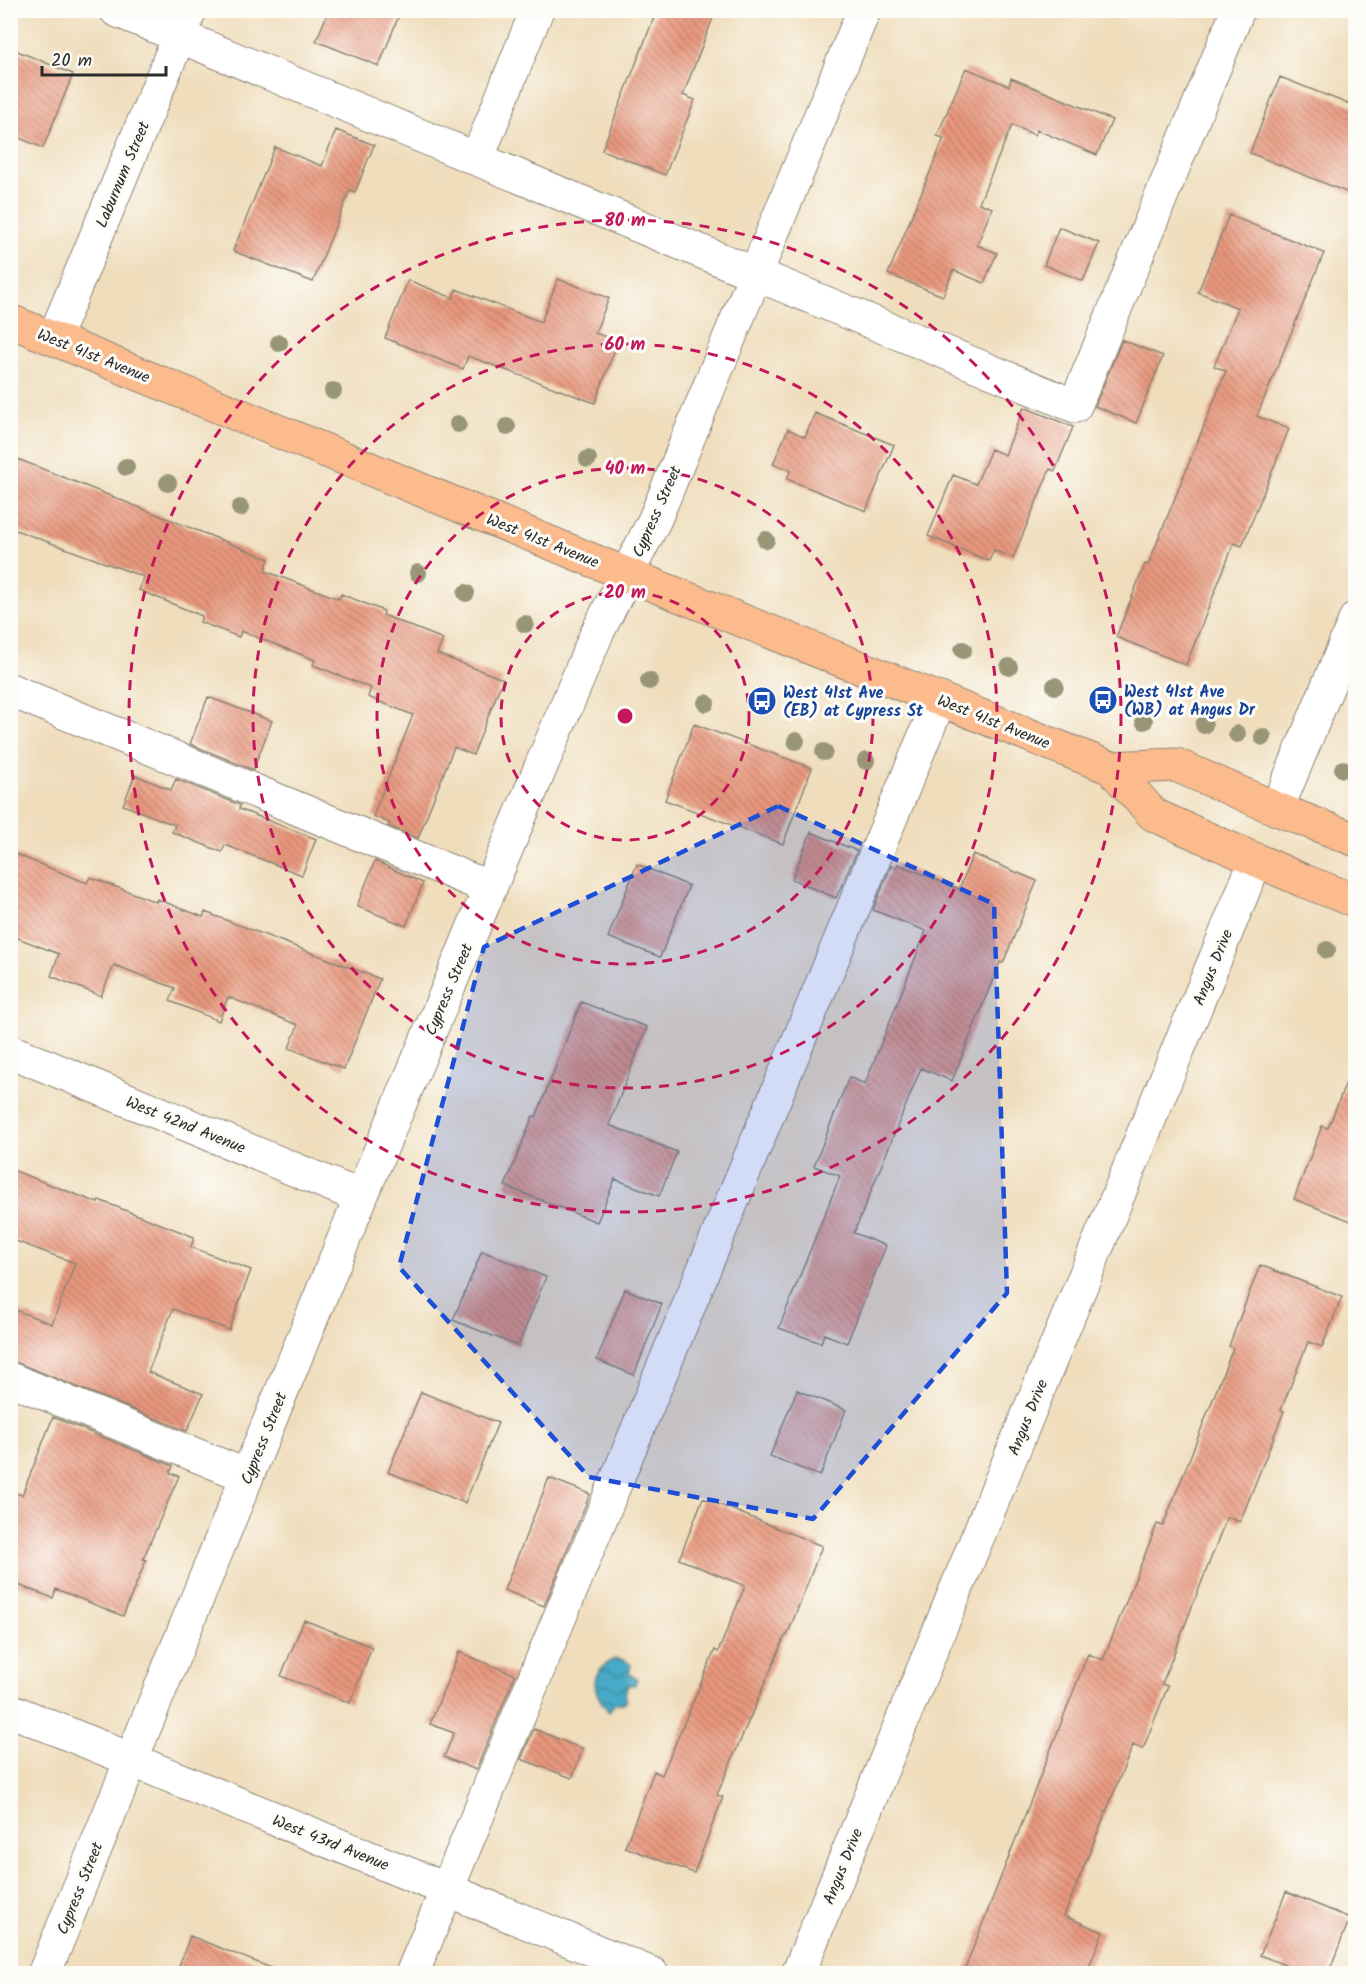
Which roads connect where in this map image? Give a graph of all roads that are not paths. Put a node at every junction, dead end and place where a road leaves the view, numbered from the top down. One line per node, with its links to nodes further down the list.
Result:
1 (116, 10): 5 (street)
2 (537, 10): 6 (street)
3 (864, 10): 7 (street, Cypress Street)
4 (1238, 10): 7 (street)
5 (185, 24): 6 (street); 9 (street, Laburnum Street)
6 (477, 159): 7 (street)
7 (755, 275): 10 (street, Cypress Street)
8 (10, 321): 9 (main road, West 41st Avenue)
9 (54, 338): 10 (main road, West 41st Avenue)
10 (626, 574): 13 (main road, West 41st Avenue); 18 (street, Cypress Street)
11 (1356, 618): 15 (street)
12 (10, 690): 18 (street)
13 (939, 699): 14 (main road, West 41st Avenue); 26 (street)
14 (1111, 768): 15 (main road, West 41st Avenue); 17 (main road, West 41st Avenue)
15 (1277, 809): 16 (main road, West 41st Avenue)
16 (1356, 840)
17 (1256, 860): 19 (main road, West 41st Avenue); 30 (street, Angus Drive)
18 (490, 888): 21 (street, Cypress Street)
19 (1356, 901)
20 (10, 1051): 21 (street, West 42nd Avenue)
21 (361, 1197): 23 (street, Cypress Street)
22 (10, 1379): 23 (street)
23 (247, 1476): 25 (street, Cypress Street)
24 (10, 1710): 25 (street, West 43rd Avenue)
25 (132, 1760): 26 (street, West 43rd Avenue); 27 (street, Cypress Street)
26 (447, 1889): 28 (street); 29 (street, West 43rd Avenue)
27 (44, 1974)
28 (412, 1974)
29 (652, 1974)
30 (798, 1974)

